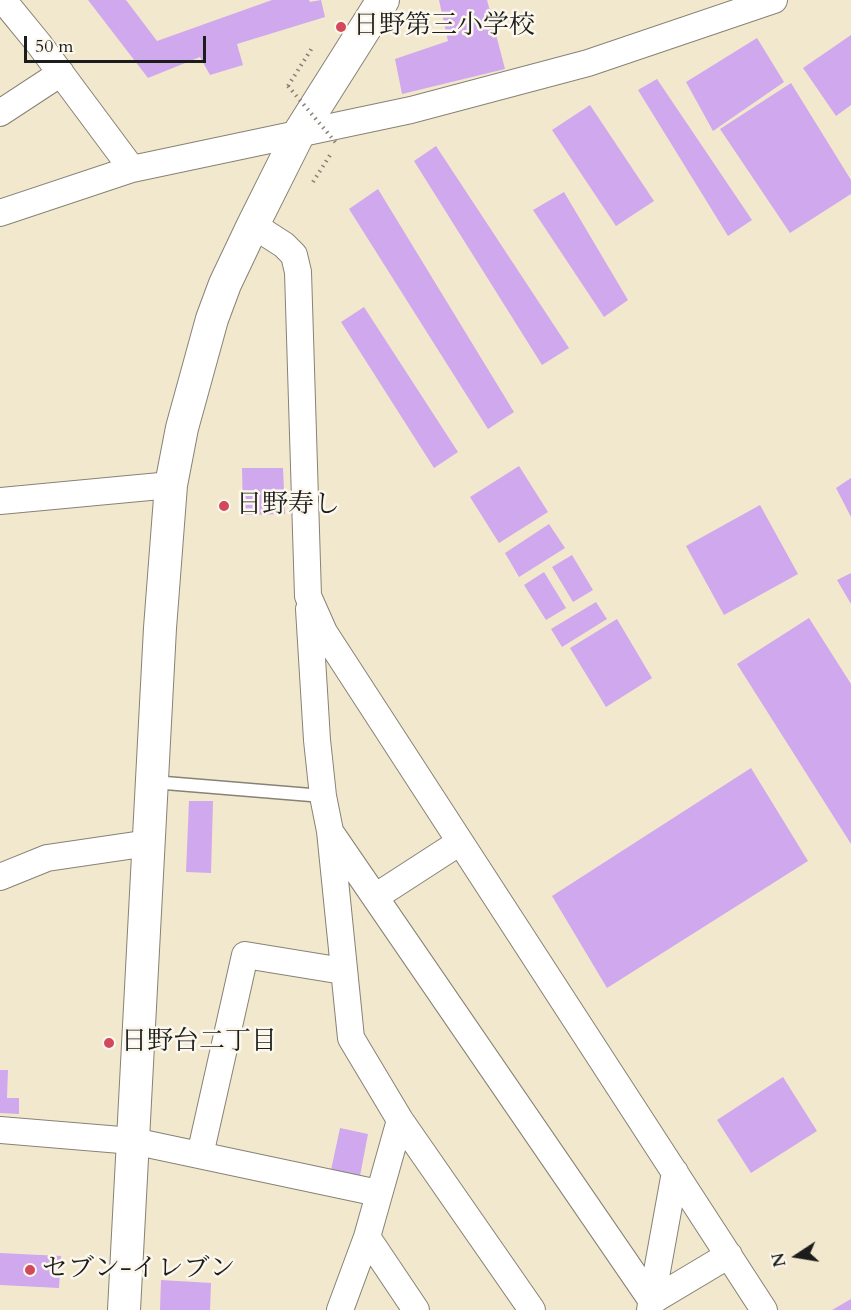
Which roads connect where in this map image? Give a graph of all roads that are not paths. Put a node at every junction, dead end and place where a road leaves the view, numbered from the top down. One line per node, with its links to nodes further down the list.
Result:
1 (3, 0): 4 (street)
2 (383, 0): 6 (street)
3 (774, 0): 6 (street)
4 (61, 73): 5 (street); 7 (street)
5 (0, 113)
6 (299, 134): 7 (street); 9 (street)
7 (132, 169): 8 (street)
8 (0, 213)
9 (253, 225): 10 (street); 12 (street)
10 (171, 485): 11 (street); 13 (street)
11 (0, 501)
12 (308, 596): 14 (street); 16 (street)
13 (152, 782): 14 (lane); 17 (street)
14 (323, 796): 15 (street)
15 (330, 831): 19 (street); 20 (street)
16 (460, 842): 19 (street); 25 (street)
17 (149, 843): 18 (street); 23 (street)
18 (0, 877)
19 (375, 897): 29 (street)
20 (343, 971): 21 (street); 24 (street)
21 (400, 1120): 26 (street); 33 (street)
22 (0, 1130): 23 (street)
23 (133, 1141): 24 (street); 30 (street)
24 (200, 1155): 26 (street)
25 (675, 1172): 28 (street); 29 (street)
26 (378, 1193): 27 (street)
27 (367, 1237): 31 (street); 32 (street)
28 (729, 1255): 29 (street); 34 (street)
29 (651, 1305)
30 (124, 1310)
31 (340, 1310)
32 (416, 1310)
33 (532, 1310)
34 (764, 1310)

